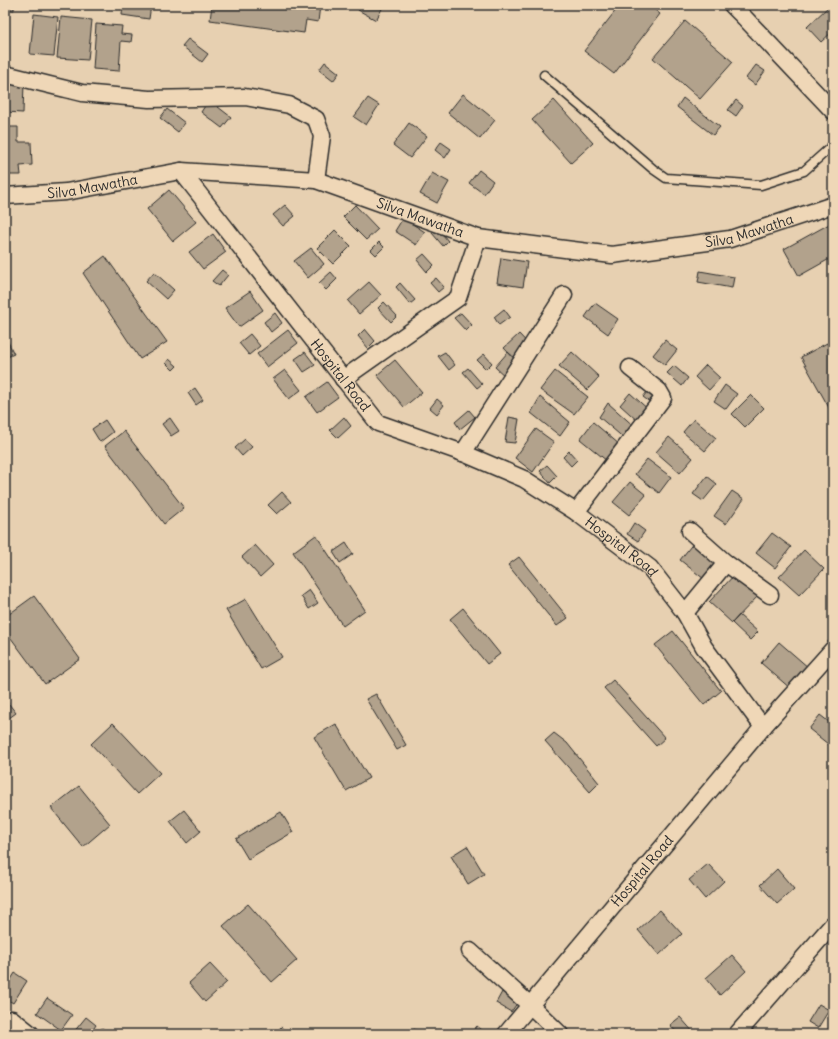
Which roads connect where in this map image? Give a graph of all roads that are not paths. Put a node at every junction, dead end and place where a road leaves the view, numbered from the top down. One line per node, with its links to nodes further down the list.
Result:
1 (732, 5): 4 (street)
2 (5, 74): 7 (street)
3 (544, 75): 5 (lane)
4 (833, 111)
5 (833, 145)
6 (181, 172): 7 (street, Silva Mawatha); 8 (street, Silva Mawatha); 13 (street, Hospital Road)
7 (316, 180): 10 (street, Silva Mawatha)
8 (5, 196)
9 (833, 205): 10 (street, Silva Mawatha)
10 (478, 238): 13 (street)
11 (564, 295): 14 (street)
12 (630, 368): 15 (street)
13 (343, 378): 14 (street, Hospital Road)
14 (463, 453): 15 (street, Hospital Road)
15 (576, 512): 19 (street, Hospital Road)
16 (690, 530): 17 (street)
17 (726, 564): 18 (street); 19 (street)
18 (770, 595)
19 (685, 613): 21 (street, Hospital Road)
20 (833, 649): 21 (street)
21 (763, 727): 24 (street, Hospital Road)
22 (833, 924): 29 (street)
23 (470, 951): 24 (street)
24 (530, 1005): 27 (street, Hospital Road); 28 (street)
25 (12, 1019): 26 (street)
26 (31, 1034)
27 (506, 1034)
28 (560, 1034)
29 (737, 1034)

